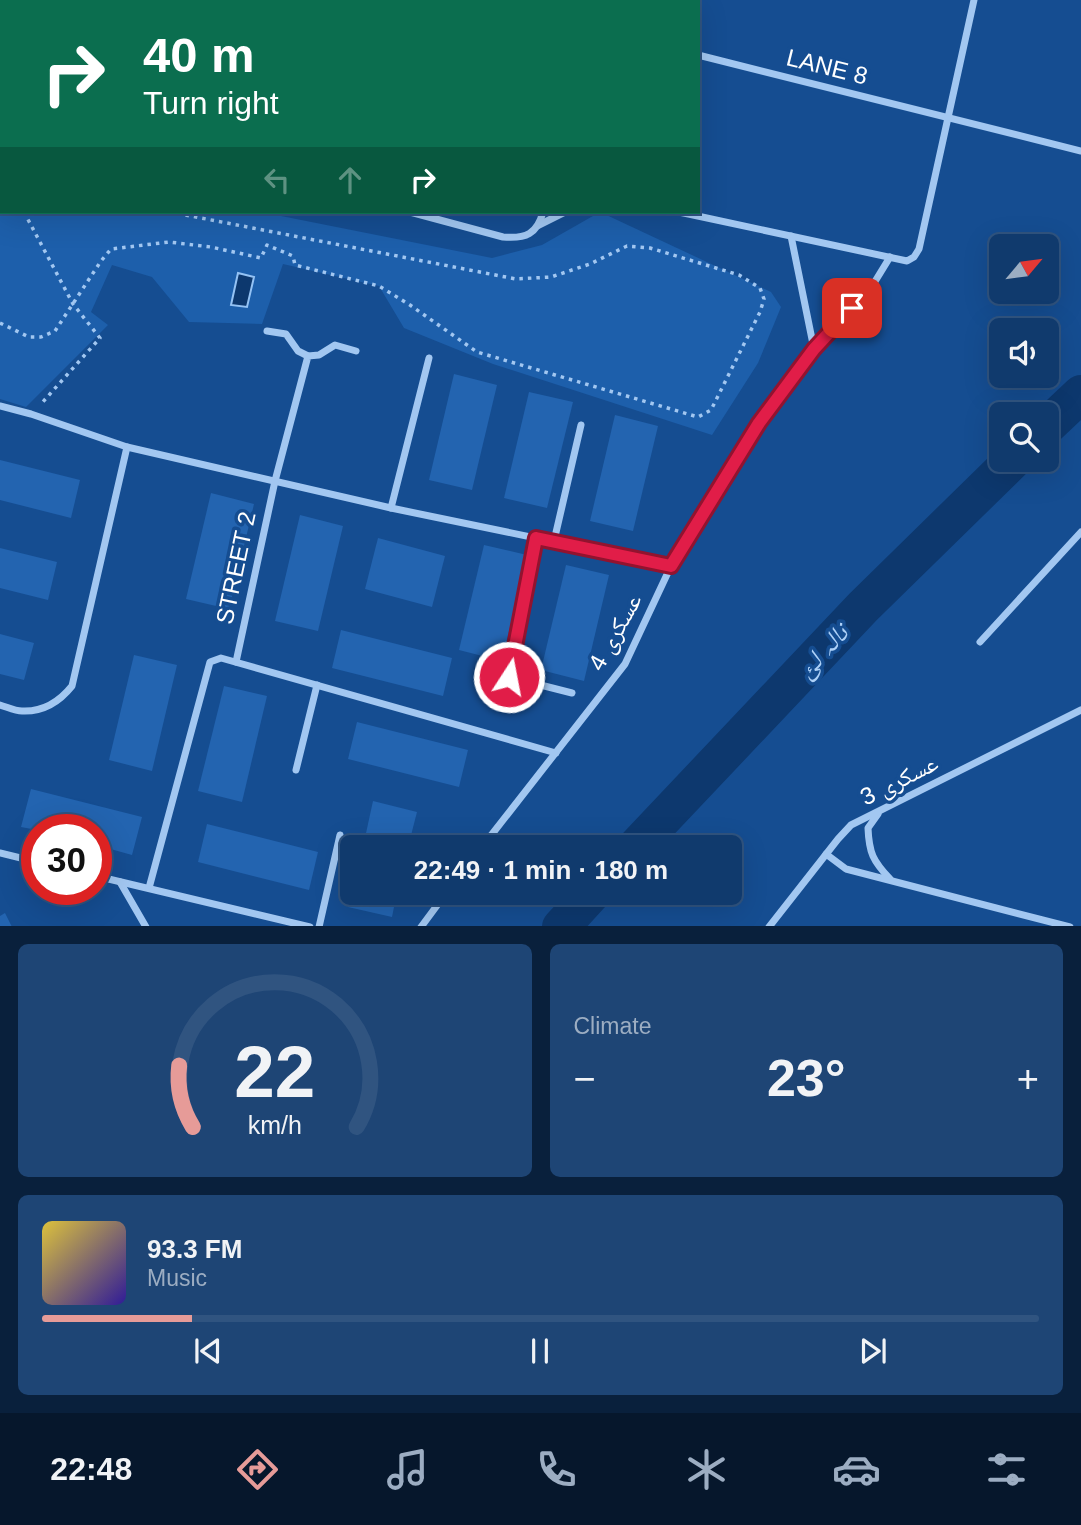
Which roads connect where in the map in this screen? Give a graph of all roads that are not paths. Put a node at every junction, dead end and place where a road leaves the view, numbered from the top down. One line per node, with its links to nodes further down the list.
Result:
1 (974, 0): 3 (street)
2 (700, 55): 3 (street, LANE 8)
3 (947, 117): 4 (street, LANE 8); 11 (street)
4 (1081, 151)
5 (417, 214): 9 (street)
6 (542, 214): 9 (street)
7 (561, 214): 9 (street)
8 (688, 214): 10 (street)
9 (539, 225)
10 (791, 236): 11 (street); 13 (street)
11 (890, 257): 13 (street, عسکری 4)
12 (267, 331): 15 (street)
13 (814, 349): 25 (street, عسکری 4)
14 (356, 351): 15 (street)
15 (308, 356): 20 (street, STREET 2)
16 (429, 358): 21 (street)
17 (0, 405): 19 (street)
18 (581, 425): 24 (street)
19 (127, 447): 20 (street); 30 (street)
20 (275, 481): 21 (street); 27 (street, STREET 2)
21 (391, 508): 23 (street)
22 (1081, 532): 26 (street)
23 (536, 538): 24 (street); 29 (street)
24 (554, 541): 25 (street)
25 (671, 566): 32 (street, عسکری 4)
26 (981, 642)
27 (236, 662): 28 (street); 43 (street)
28 (317, 685): 32 (street); 33 (street)
29 (572, 693)
30 (0, 705)
31 (1081, 710): 34 (street, عسکری 3)
32 (556, 753): 36 (street, عسکری 4)
33 (296, 770)
34 (881, 811): 38 (street, عسکری 3); 41 (street)
35 (340, 835): 47 (street)
36 (491, 835)
37 (0, 853): 39 (street)
38 (827, 854): 41 (street); 49 (street, عسکری 3)
39 (21, 858)
40 (112, 880): 42 (street)
41 (892, 881): 50 (street)
42 (120, 882): 43 (street); 45 (street)
43 (149, 888): 46 (street)
44 (437, 905): 48 (street)
45 (146, 926)
46 (310, 926)
47 (319, 926)
48 (421, 926)
49 (769, 926)
50 (1070, 926)

